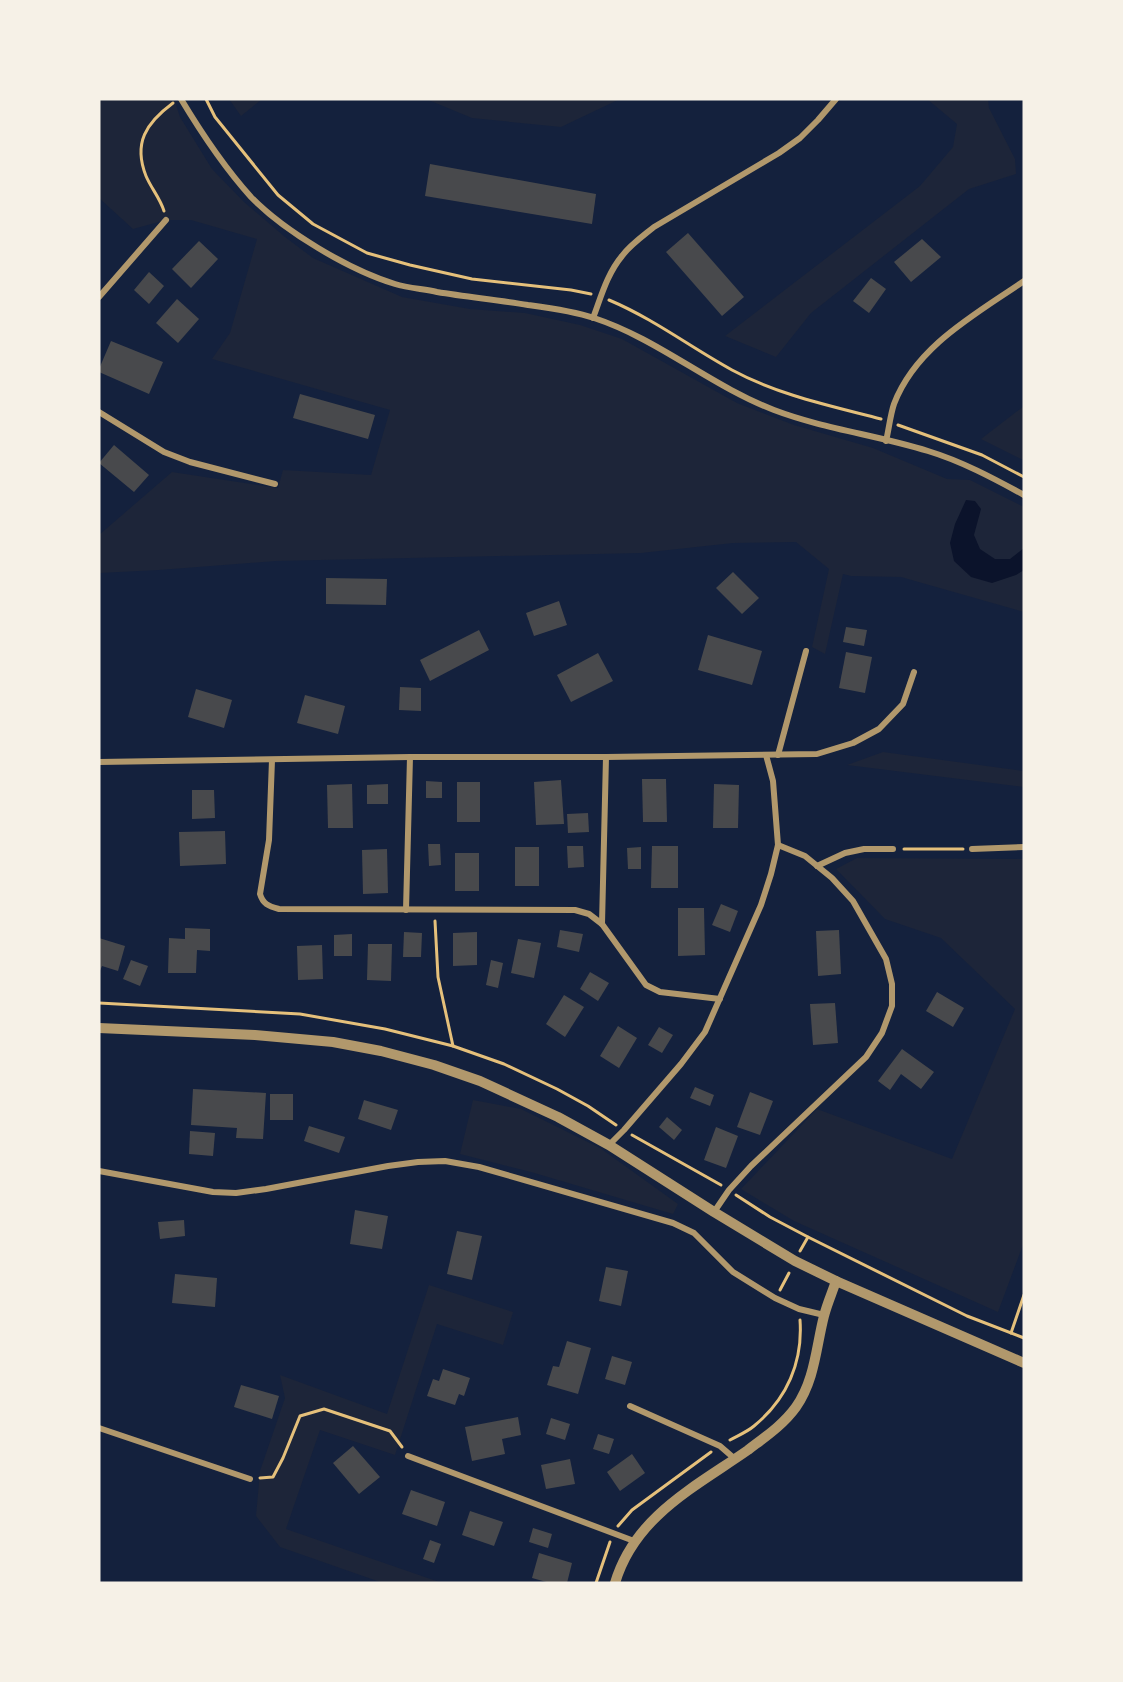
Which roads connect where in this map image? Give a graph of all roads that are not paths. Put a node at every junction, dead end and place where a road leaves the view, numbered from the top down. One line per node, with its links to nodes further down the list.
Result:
1 (181, 99): 6 (street)
2 (836, 99): 6 (street)
3 (166, 220): 5 (street)
4 (1024, 281): 8 (street)
5 (99, 297)
6 (593, 318): 8 (street)
7 (99, 412): 9 (street)
8 (886, 441): 10 (street)
9 (275, 484)
10 (1024, 495)
11 (806, 651): 14 (street)
12 (914, 672): 14 (street)
13 (766, 755): 14 (street); 16 (street); 19 (street)
14 (778, 755)
15 (410, 757): 16 (street); 17 (street); 24 (street)
16 (606, 757): 25 (street)
17 (272, 760): 18 (street); 24 (street)
18 (99, 762)
19 (778, 844): 23 (street); 26 (street)
20 (1024, 847): 22 (street)
21 (893, 849): 23 (street)
22 (972, 849)
23 (817, 866): 30 (street)
24 (406, 910): 25 (street)
25 (602, 924): 26 (street)
26 (720, 999): 28 (street)
27 (99, 1028): 28 (street)
28 (609, 1146): 30 (street)
29 (99, 1171): 32 (street)
30 (714, 1212): 31 (street)
31 (836, 1281): 32 (street); 33 (street)
32 (824, 1315): 37 (street)
33 (1024, 1363)
34 (630, 1406): 37 (street)
35 (99, 1428): 38 (street)
36 (408, 1456): 39 (street)
37 (735, 1459): 39 (street)
38 (250, 1479)
39 (634, 1541): 40 (street)
40 (615, 1583)

